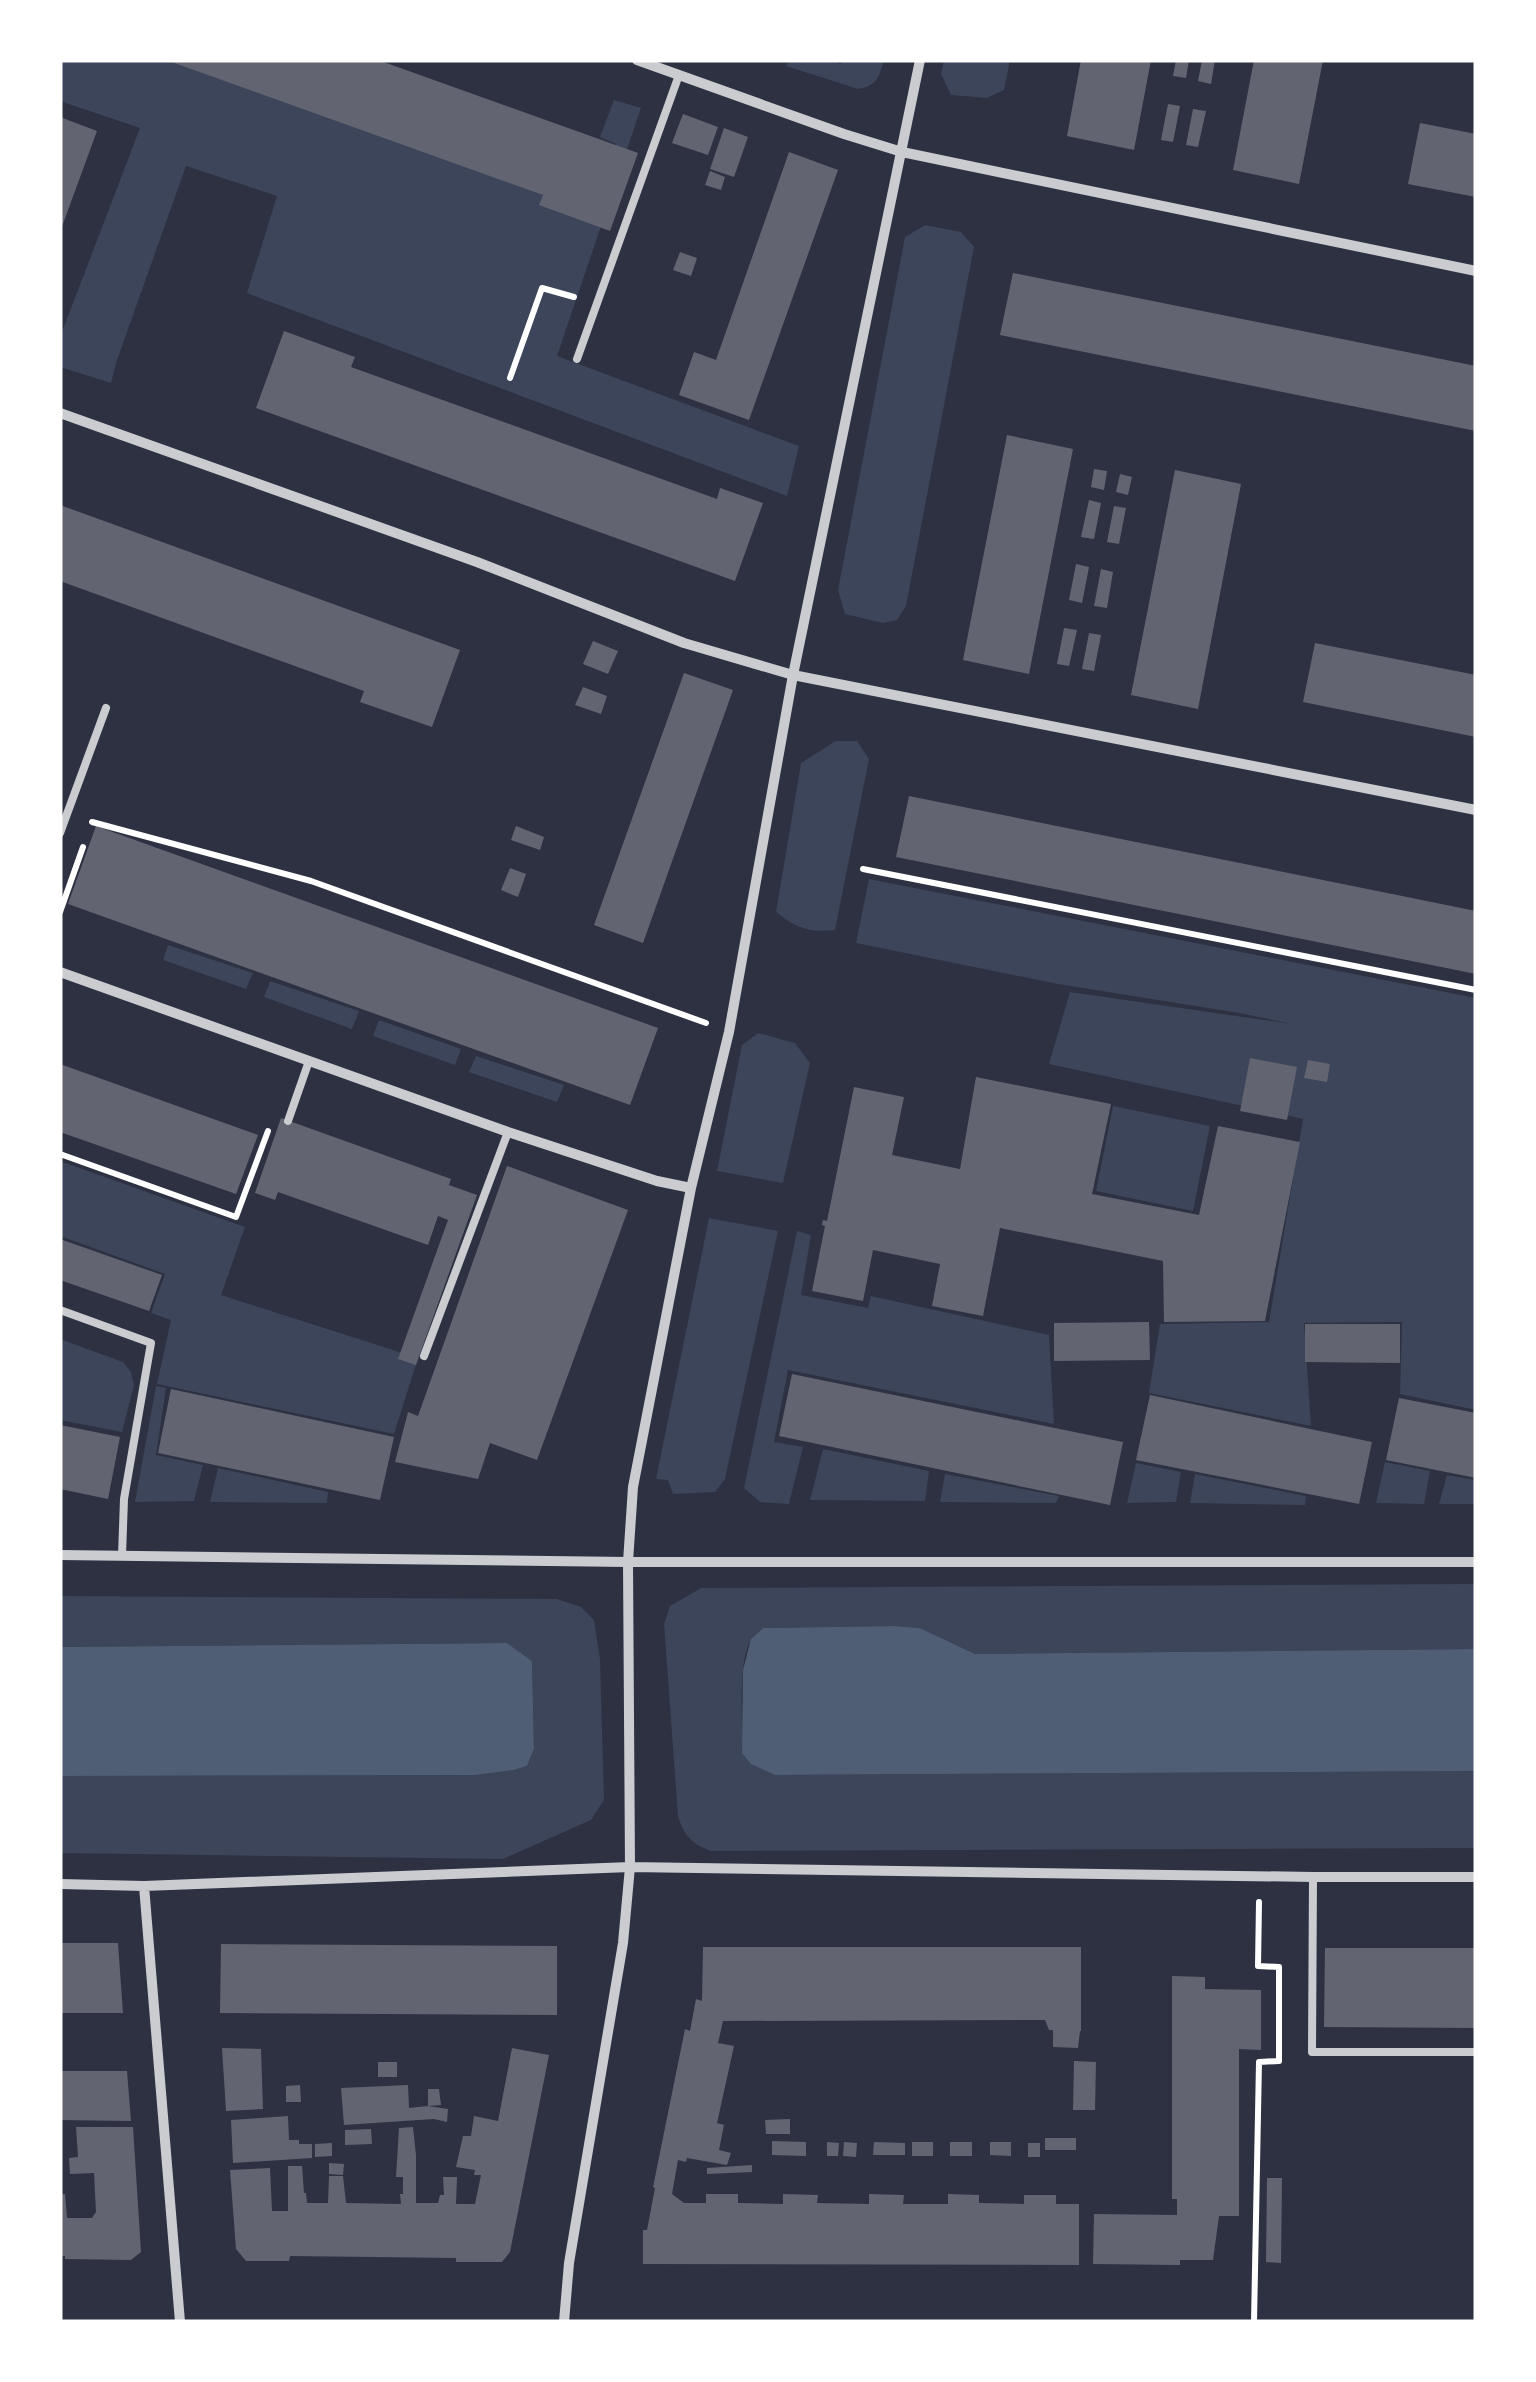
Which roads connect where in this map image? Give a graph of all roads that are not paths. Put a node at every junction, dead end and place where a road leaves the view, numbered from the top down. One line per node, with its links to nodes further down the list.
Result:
1 (637, 60): 3 (street)
2 (920, 60): 4 (street)
3 (679, 75): 4 (street); 6 (lane)
4 (902, 152): 5 (street); 8 (street)
5 (1476, 272)
6 (577, 359)
7 (60, 413): 8 (street)
8 (793, 676): 10 (street); 16 (street)
9 (106, 708): 11 (lane)
10 (1476, 810)
11 (60, 833)
12 (60, 972): 13 (street)
13 (309, 1061): 14 (lane); 15 (street)
14 (288, 1121)
15 (508, 1132): 16 (street); 18 (lane)
16 (691, 1188): 21 (street)
17 (60, 1310): 20 (lane)
18 (424, 1356)
19 (60, 1555): 20 (street)
20 (122, 1556): 21 (street)
21 (628, 1562): 22 (street); 23 (street)
22 (1476, 1562)
23 (630, 1867): 24 (street); 27 (street); 30 (street)
24 (1313, 1877): 25 (street); 28 (lane)
25 (1476, 1877)
26 (60, 1884): 27 (street)
27 (144, 1886): 29 (street)
28 (1476, 2052)
29 (180, 2322)
30 (564, 2322)

